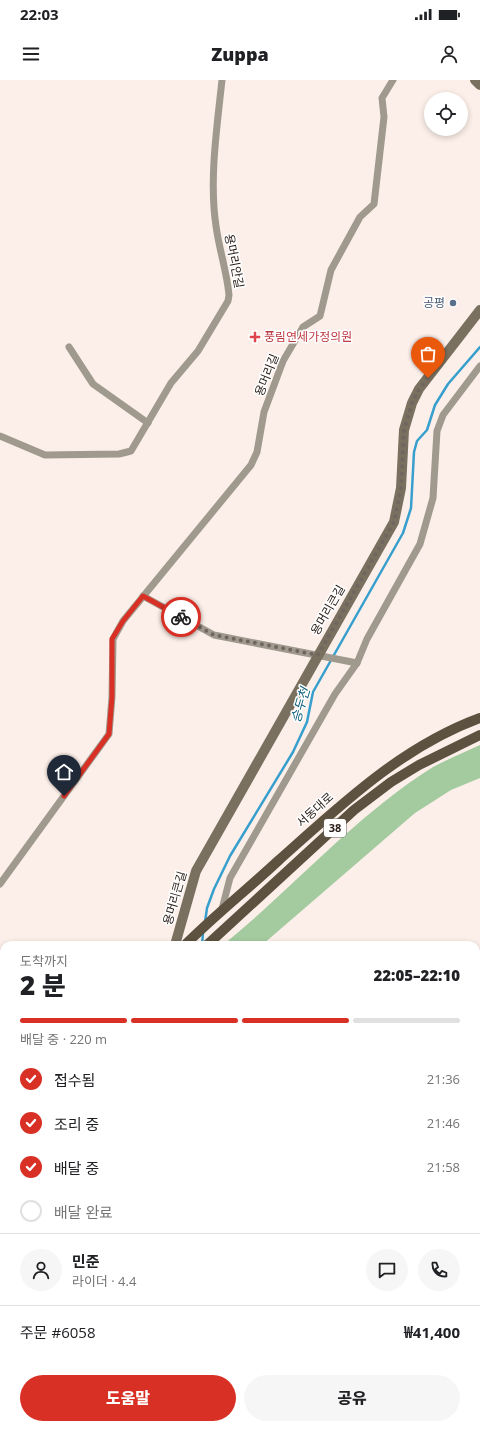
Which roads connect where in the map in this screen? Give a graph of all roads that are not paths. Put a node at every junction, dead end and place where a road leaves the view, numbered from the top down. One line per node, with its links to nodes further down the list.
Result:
1 (222, 80): 8 (street, 용머리안길)
2 (393, 80): 10 (street, 용머리길)
3 (474, 80): 4 (street)
4 (480, 85)
5 (480, 310): 11 (street, 용머리큰길)
6 (68, 347): 8 (street)
7 (480, 366): 12 (street)
8 (148, 423): 9 (street, 용머리안길)
9 (0, 436)
10 (143, 596): 11 (street); 15 (street, 용머리길)
11 (322, 656): 12 (street); 17 (street, 용머리큰길)
12 (353, 662): 16 (street)
13 (480, 718): 16 (main road, 서동대로 / 38)
14 (480, 735): 19 (main road, 38)
15 (0, 884)
16 (220, 911): 18 (main road, 서동대로 / 38)
17 (176, 941)
18 (189, 941)
19 (213, 941)

